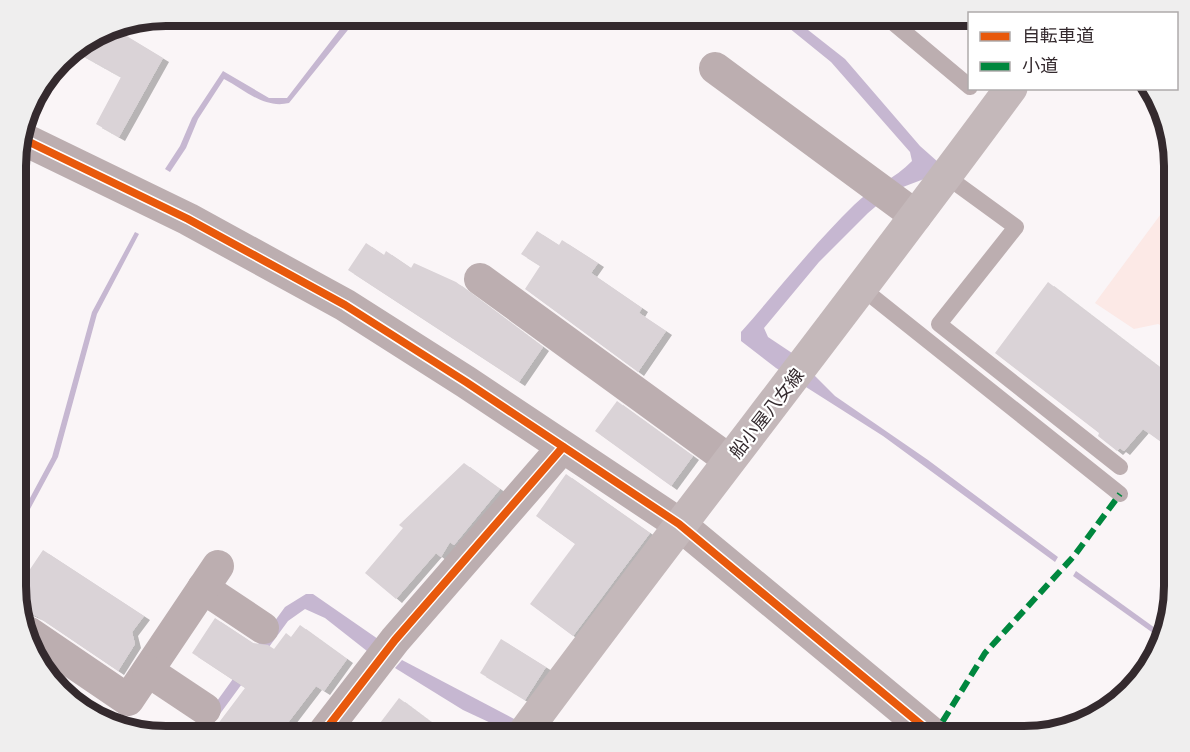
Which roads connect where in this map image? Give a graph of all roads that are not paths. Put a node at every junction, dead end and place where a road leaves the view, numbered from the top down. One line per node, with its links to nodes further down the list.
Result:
1 (899, 26): 3 (lane)
2 (715, 68): 7 (street)
3 (968, 79)
4 (987, 93): 6 (main road, 船小屋八女線)
5 (28, 141): 10 (street)
6 (946, 176): 7 (main road, 船小屋八女線); 12 (lane)
7 (896, 201): 9 (main road, 船小屋八女線)
8 (480, 279): 11 (street)
9 (863, 289): 11 (main road, 船小屋八女線); 13 (lane)
10 (564, 447): 14 (street); 19 (street)
11 (729, 459): 14 (main road, 船小屋八女線)
12 (1120, 467)
13 (1120, 494)
14 (679, 524): 20 (main road, 船小屋八女線); 21 (street)
15 (263, 628): 17 (street)
16 (35, 637): 17 (street)
17 (148, 671): 18 (street)
18 (205, 709)
19 (329, 726)
20 (529, 726)
21 (923, 726)

